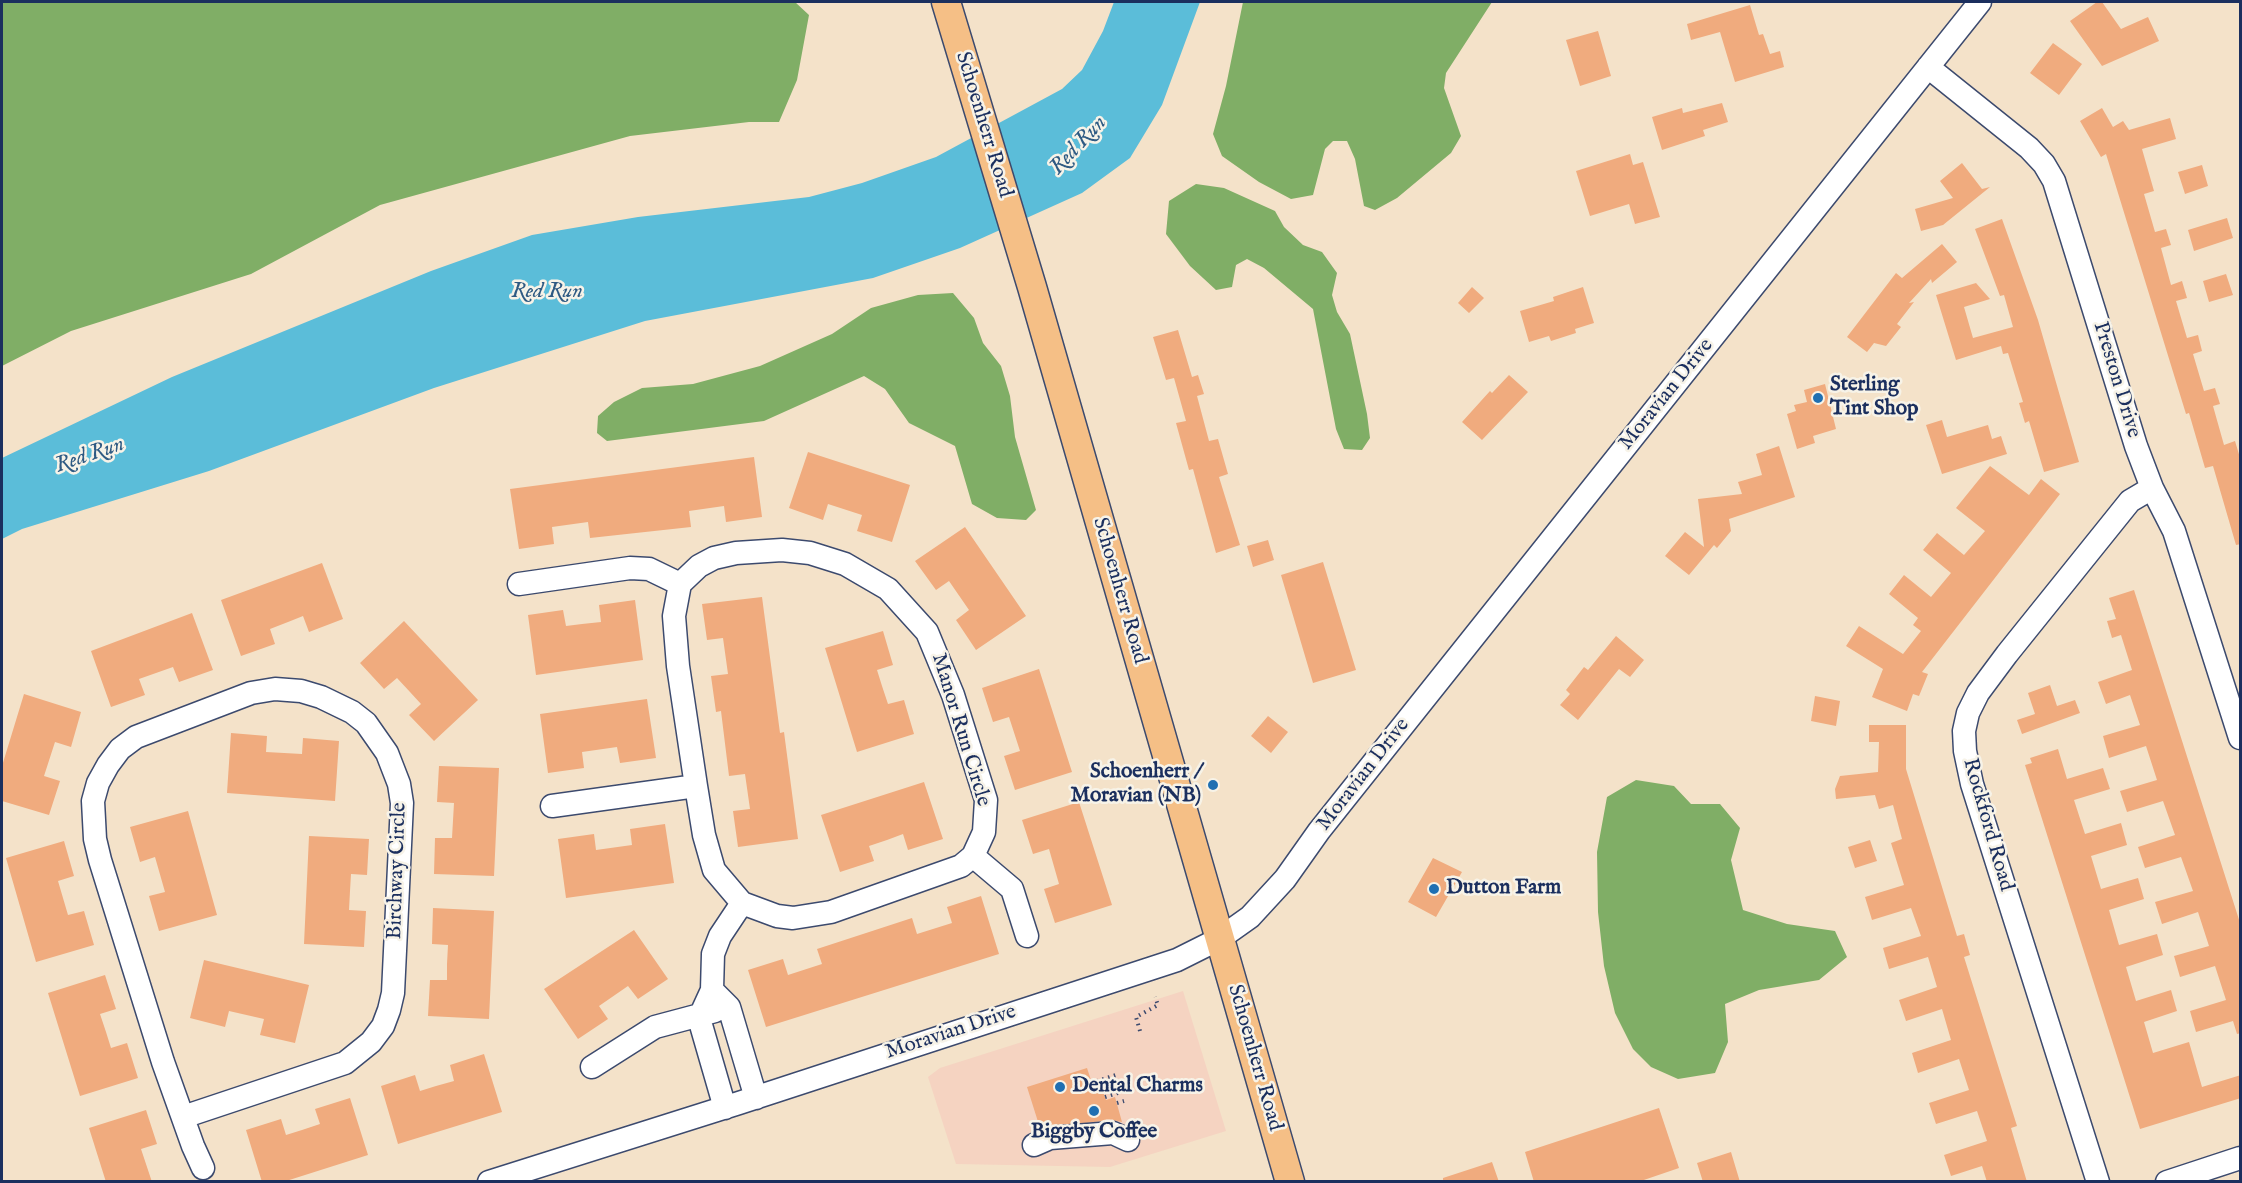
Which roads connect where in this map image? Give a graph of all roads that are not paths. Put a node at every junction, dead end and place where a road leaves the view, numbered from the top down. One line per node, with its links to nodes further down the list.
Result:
1 (946, 2): 13 (main road, Schoenherr Road)
2 (1980, 2): 3 (street, Moravian Drive)
3 (1928, 67): 4 (street, Preston Drive); 13 (street, Moravian Drive)
4 (2152, 488): 7 (street, Preston Drive); 28 (street, Rockford Road)
5 (519, 584): 6 (street)
6 (680, 584): 8 (street); 10 (street, Manor Run Circle)
7 (2241, 738)
8 (696, 786): 9 (street); 11 (street)
9 (552, 806)
10 (973, 856): 11 (street); 12 (street)
11 (742, 903): 14 (street)
12 (1027, 936)
13 (1220, 939): 18 (street, Moravian Drive); 27 (main road, Schoenherr Road)
14 (712, 990): 15 (street); 16 (street)
15 (729, 1007): 16 (street); 18 (street)
16 (701, 1014): 17 (street); 19 (street)
17 (592, 1067)
18 (756, 1098): 19 (street, Moravian Drive)
19 (725, 1108): 26 (street, Moravian Drive)
20 (183, 1117): 20 (street, Birchway Circle); 25 (street, Birchway Circle)
21 (1128, 1140): 22 (street)
22 (1034, 1145)
23 (2241, 1158): 24 (street)
24 (2219, 1174): 29 (street)
25 (209, 1177)
26 (489, 1182)
27 (1290, 1182)
28 (2098, 1182)
29 (2166, 1182)

